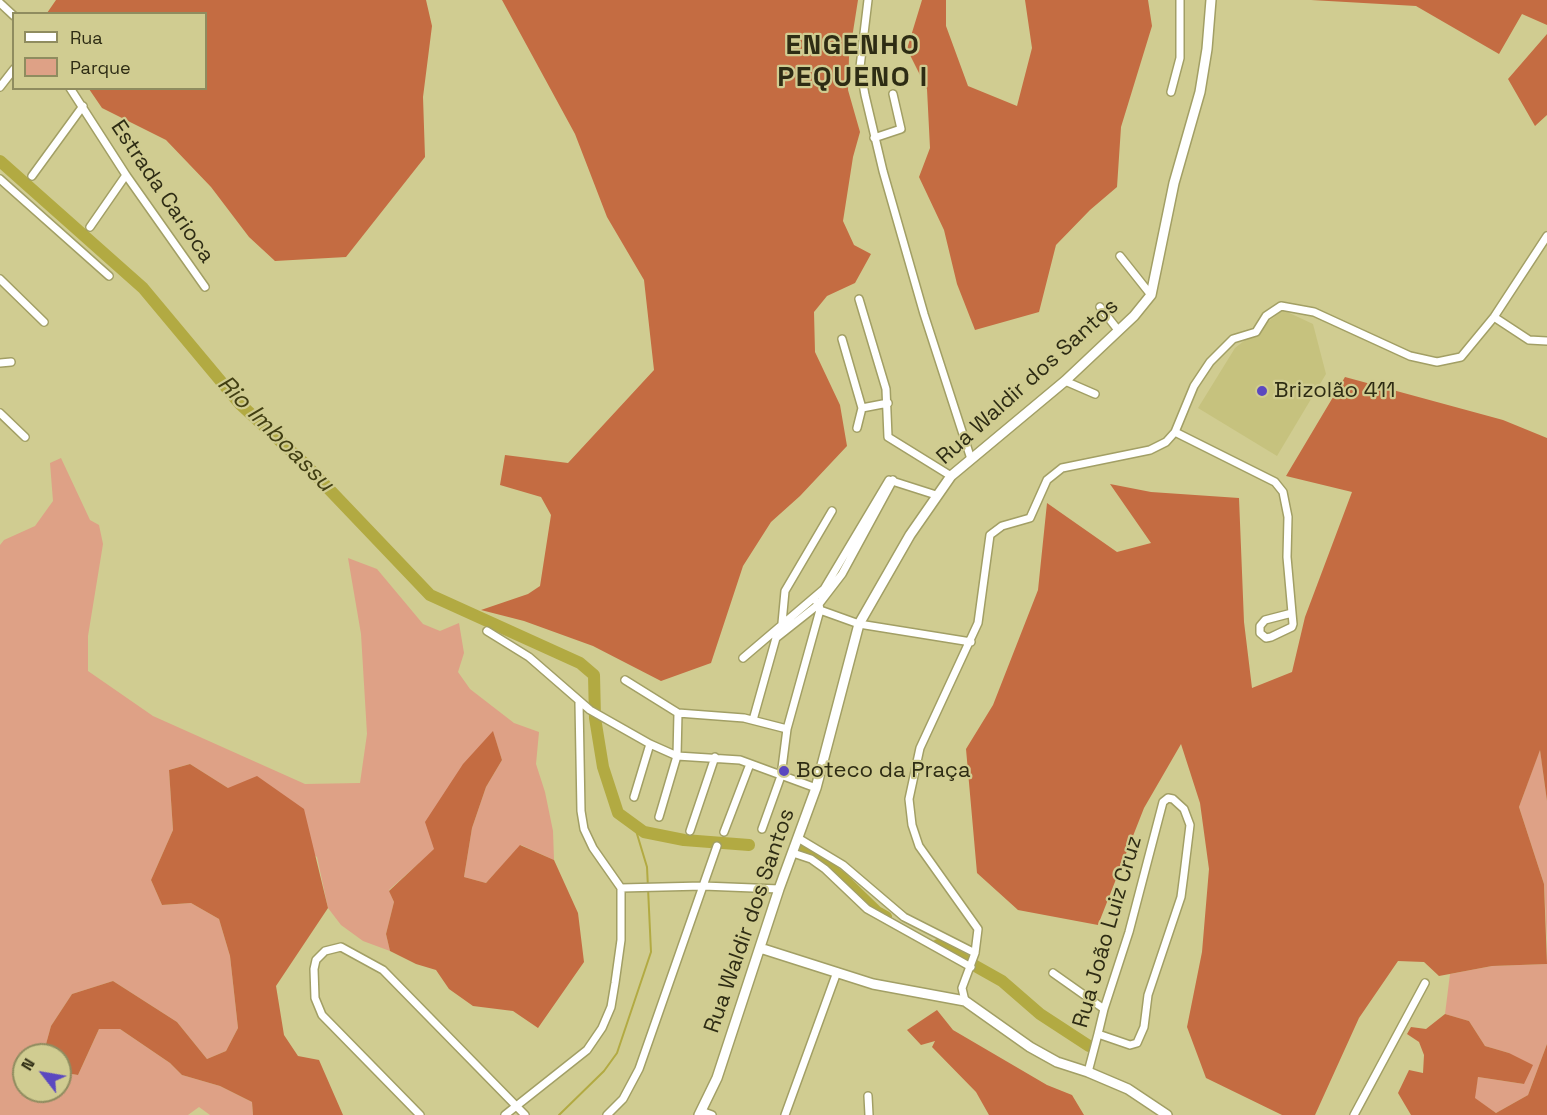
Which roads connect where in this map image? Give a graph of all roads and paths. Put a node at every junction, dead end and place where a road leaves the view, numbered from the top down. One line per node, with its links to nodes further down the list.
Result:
1 (868, 0): 12 (street)
2 (1180, 0): 9 (street)
3 (1209, 1): 23 (street, Rua Waldir dos Santos)
4 (0, 3): 5 (street)
5 (12, 14)
6 (12, 72): 7 (street)
7 (0, 87)
8 (71, 90): 11 (street, Estrada Carioca)
9 (1171, 92)
10 (893, 94): 12 (street)
11 (83, 106): 13 (street, Estrada Carioca); 14 (street)
12 (874, 138): 41 (street)
13 (126, 175): 16 (street); 22 (street, Estrada Carioca)
14 (32, 176)
15 (0, 179): 19 (street)
16 (90, 227)
17 (1547, 236): 26 (street)
18 (1120, 256): 23 (street)
19 (109, 276)
20 (0, 279): 21 (street)
21 (4, 287): 27 (street)
22 (205, 287)
23 (1151, 295): 28 (street, Rua Waldir dos Santos)
24 (859, 298): 35 (street)
25 (1100, 307): 28 (street)
26 (1494, 317): 30 (street); 39 (street)
27 (44, 322)
28 (1118, 330): 33 (street, Rua Waldir dos Santos)
29 (842, 339): 36 (street)
30 (1547, 341)
31 (11, 362): 32 (street)
32 (0, 363)
33 (1065, 381): 34 (street); 41 (street, Rua Waldir dos Santos)
34 (1095, 394)
35 (888, 403): 36 (street); 42 (street)
36 (862, 408): 38 (street)
37 (0, 413): 40 (street)
38 (857, 428)
39 (1175, 432): 46 (street); 50 (street)
40 (25, 437)
41 (971, 459): 42 (street, Rua Waldir dos Santos)
42 (951, 476): 43 (street, Rua Waldir dos Santos)
43 (936, 495): 45 (street, Rua Waldir dos Santos); 48 (street, Rua Waldir dos Santos)
44 (832, 511): 47 (street)
45 (817, 604): 47 (street, Rua Waldir dos Santos); 48 (street); 55 (street, Rua Waldir dos Santos); 56 (street, Rua Waldir dos Santos)
46 (1292, 613): 46 (street)
47 (782, 623): 51 (street, Rua Waldir dos Santos)
48 (859, 624): 50 (street); 62 (street, Rua Waldir dos Santos)
49 (487, 631): 53 (street)
50 (971, 642): 75 (street)
51 (743, 658)
52 (625, 680): 54 (street)
53 (579, 703): 57 (street); 72 (street)
54 (678, 713): 55 (street); 58 (street)
55 (753, 720): 56 (street)
56 (787, 729): 61 (street, Rua Waldir dos Santos)
57 (650, 744): 58 (street); 63 (street)
58 (677, 756): 59 (street); 64 (street)
59 (715, 757): 60 (street); 66 (street)
60 (750, 764): 61 (street); 67 (street)
61 (781, 776): 62 (street); 65 (street, Rua Waldir dos Santos)
62 (816, 788): 68 (street, Rua Waldir dos Santos)
63 (634, 797)
64 (659, 817)
65 (762, 829)
66 (690, 831)
67 (724, 832)
68 (798, 838): 70 (street, Rua Waldir dos Santos); 75 (street)
69 (717, 846): 71 (street)
70 (793, 853): 73 (street, Rua Waldir dos Santos); 76 (street)
71 (703, 886): 72 (street); 73 (street); 90 (street)
72 (621, 888): 85 (street)
73 (779, 890): 74 (street, Rua Waldir dos Santos)
74 (760, 948): 77 (street); 86 (street, Rua Waldir dos Santos)
75 (975, 952): 76 (street)
76 (970, 967): 80 (street)
77 (837, 972): 80 (street); 92 (street)
78 (1053, 973): 81 (street)
79 (1425, 983): 95 (street)
80 (965, 1001): 83 (street)
81 (1104, 1009): 82 (street, Rua João Luiz Cruz); 82 (street, Rua João Luiz Cruz)
82 (1098, 1034): 83 (street, Rua João Luiz Cruz)
83 (1089, 1072): 94 (street)
84 (868, 1096): 93 (street)
85 (517, 1105): 87 (street); 88 (street); 89 (street)
86 (700, 1113): 91 (street)
87 (420, 1115)
88 (505, 1115)
89 (525, 1115)
90 (607, 1115)
91 (712, 1115)
92 (785, 1115)
93 (869, 1115)
94 (1167, 1115)
95 (1354, 1115)

